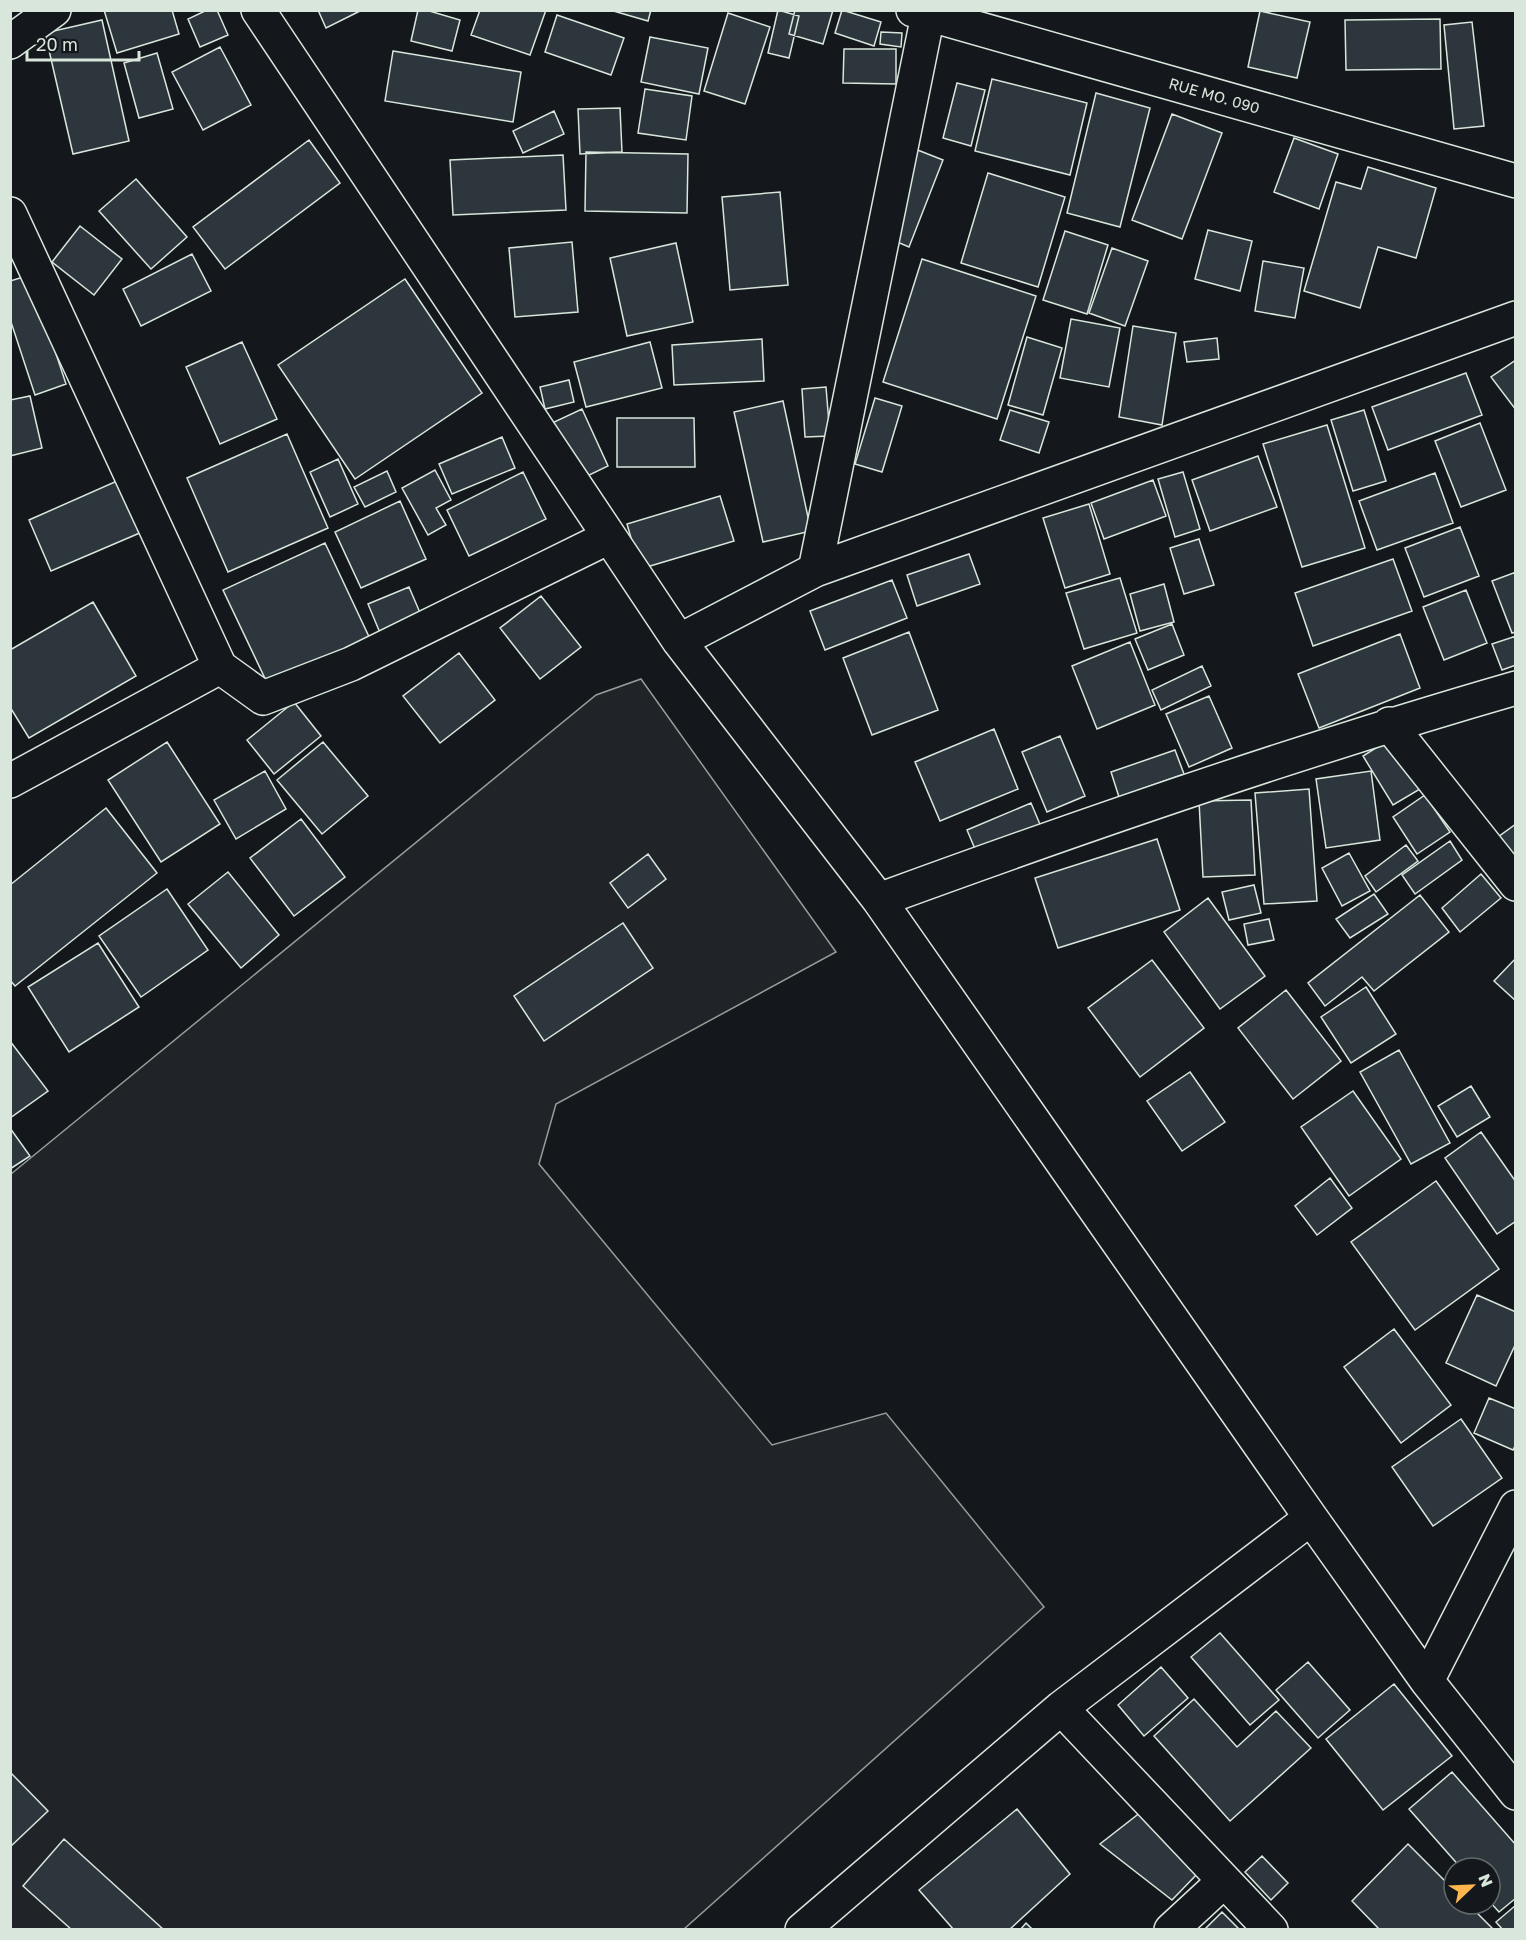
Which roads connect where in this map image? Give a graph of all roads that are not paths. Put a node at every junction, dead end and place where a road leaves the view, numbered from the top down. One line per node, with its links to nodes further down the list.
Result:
1 (54, 10): 4 (street)
2 (258, 10): 8 (street)
3 (920, 13): 5 (street, RUE MO. 090); 9 (street)
4 (10, 42)
5 (1515, 181)
6 (10, 214): 11 (street)
7 (1515, 318): 9 (street)
8 (609, 537): 10 (street); 11 (street)
9 (815, 570): 10 (street)
10 (679, 641): 16 (street)
11 (220, 667): 14 (street)
12 (1515, 688): 13 (street)
13 (1389, 724): 15 (street); 16 (street)
14 (10, 781)
15 (1515, 884)
16 (879, 900): 18 (street)
17 (1515, 1507): 19 (street)
18 (1311, 1518): 19 (street); 20 (street)
19 (1427, 1681): 21 (street)
20 (1060, 1708): 22 (street); 23 (street)
21 (1515, 1793)
22 (1224, 1881): 24 (street); 25 (street)
23 (802, 1929)
24 (1171, 1929)
25 (1271, 1929)

